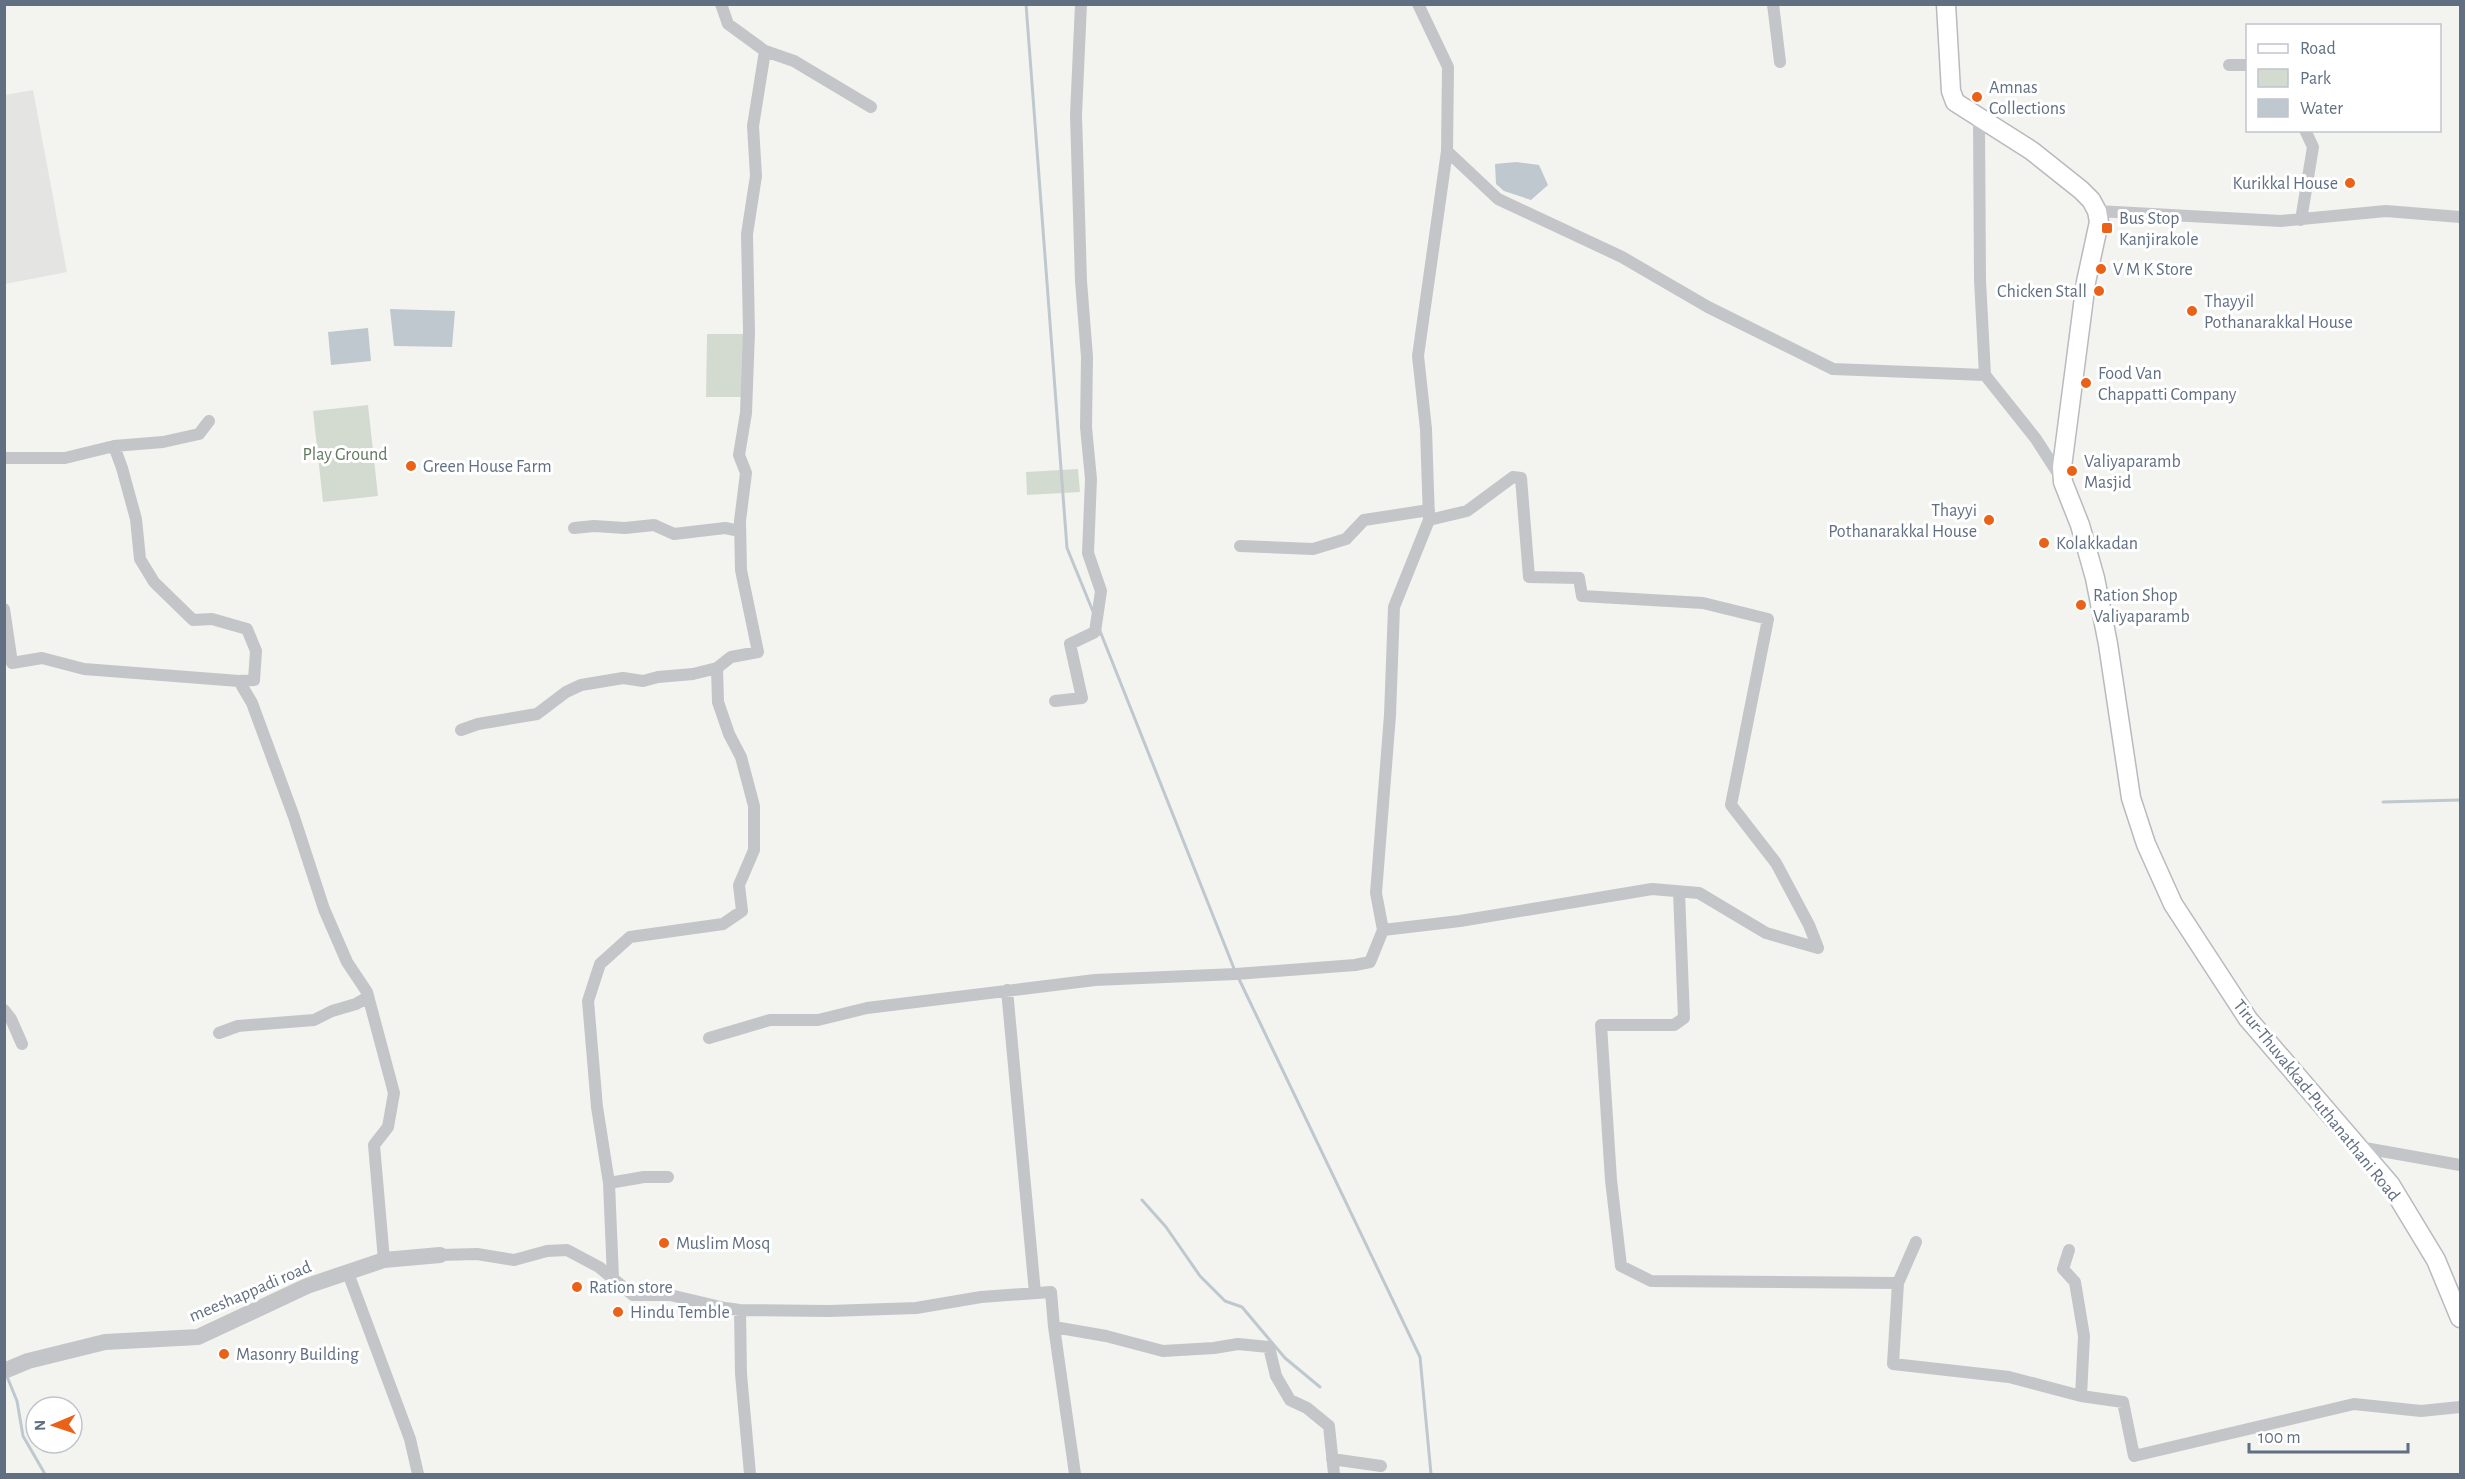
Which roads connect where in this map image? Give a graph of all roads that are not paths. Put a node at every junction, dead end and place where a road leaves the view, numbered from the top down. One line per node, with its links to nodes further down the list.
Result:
1 (721, 4): 6 (street)
2 (1081, 4): 29 (street)
3 (1418, 4): 13 (street)
4 (1773, 4): 7 (street)
5 (1946, 4): 11 (main road)
6 (765, 51): 10 (street); 24 (street)
7 (1780, 62)
8 (2229, 65): 9 (street)
9 (2246, 65)
10 (871, 107)
11 (1979, 119): 14 (main road); 17 (street)
12 (2306, 132): 16 (street)
13 (1447, 151): 17 (street); 22 (street)
14 (2097, 211): 16 (street); 21 (main road, Tirur-Thuvakkad-Puthanathani Road)
15 (2460, 216): 16 (street)
16 (2301, 220)
17 (1985, 375): 21 (street)
18 (209, 421): 19 (street)
19 (114, 447): 20 (street); 28 (street)
20 (4, 458)
21 (2063, 482): 39 (main road, Tirur-Thuvakkad-Puthanathani Road)
22 (1429, 515): 25 (street); 31 (street); 32 (street)
23 (574, 528): 24 (street)
24 (740, 531): 27 (street)
25 (1240, 546)
26 (4, 609): 28 (street)
27 (717, 668): 30 (street); 42 (street)
28 (239, 681): 34 (street)
29 (1055, 701)
30 (461, 730)
31 (1679, 892): 32 (street); 49 (street)
32 (1383, 930): 33 (street)
33 (1007, 990): 37 (street); 50 (street)
34 (368, 998): 36 (street); 46 (street)
35 (4, 1010): 38 (street)
36 (219, 1033)
37 (709, 1038)
38 (22, 1044)
39 (2358, 1147): 40 (street); 52 (main road, Tirur-Thuvakkad-Puthanathani Road)
40 (2460, 1165)
41 (668, 1177): 42 (street)
42 (609, 1183): 48 (street)
43 (1916, 1242): 49 (street)
44 (2068, 1250): 55 (street)
45 (440, 1256): 46 (street, meeshappadi road); 48 (street)
46 (384, 1260): 47 (street, meeshappadi road)
47 (348, 1273): 54 (street, meeshappadi road); 59 (street)
48 (613, 1278): 51 (street)
49 (1898, 1283): 55 (street)
50 (1035, 1293): 51 (street); 53 (street)
51 (740, 1310): 60 (street)
52 (2460, 1318)
53 (1054, 1327): 57 (street); 61 (street)
54 (4, 1371)
55 (2081, 1396): 56 (street)
56 (2460, 1407)
57 (1332, 1459): 58 (street); 62 (street)
58 (1381, 1466)
59 (418, 1474)
60 (750, 1474)
61 (1075, 1474)
62 (1334, 1474)

